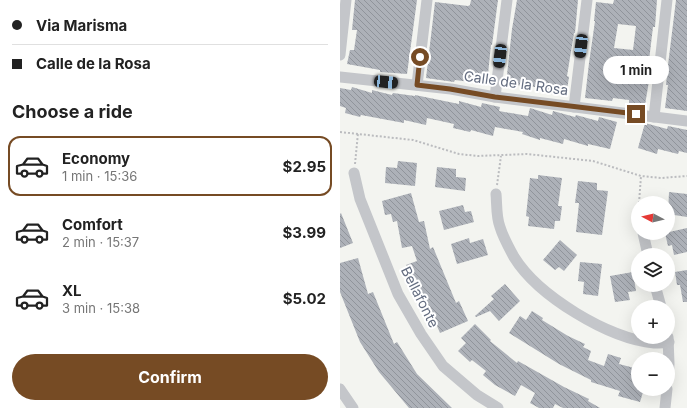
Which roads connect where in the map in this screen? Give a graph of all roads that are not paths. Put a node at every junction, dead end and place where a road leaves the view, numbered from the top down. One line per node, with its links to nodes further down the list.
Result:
1 (346, 0): 6 (street)
2 (427, 0): 8 (street)
3 (507, 0): 9 (street)
4 (587, 0): 10 (street)
5 (667, 0): 11 (street)
6 (340, 55)
7 (340, 77): 8 (street, Calle de la Rosa)
8 (417, 85): 9 (street, Calle de la Rosa)
9 (495, 97): 10 (street, Calle de la Rosa)
10 (574, 107): 11 (street, Calle de la Rosa)
11 (654, 117): 12 (street, Calle de la Rosa)
12 (687, 120)
13 (354, 173): 19 (street, Bellafonte)
14 (496, 194): 15 (street)
15 (631, 338)
16 (340, 389): 18 (street)
17 (666, 396): 20 (street)
18 (353, 408)
19 (498, 408)
20 (665, 408)

